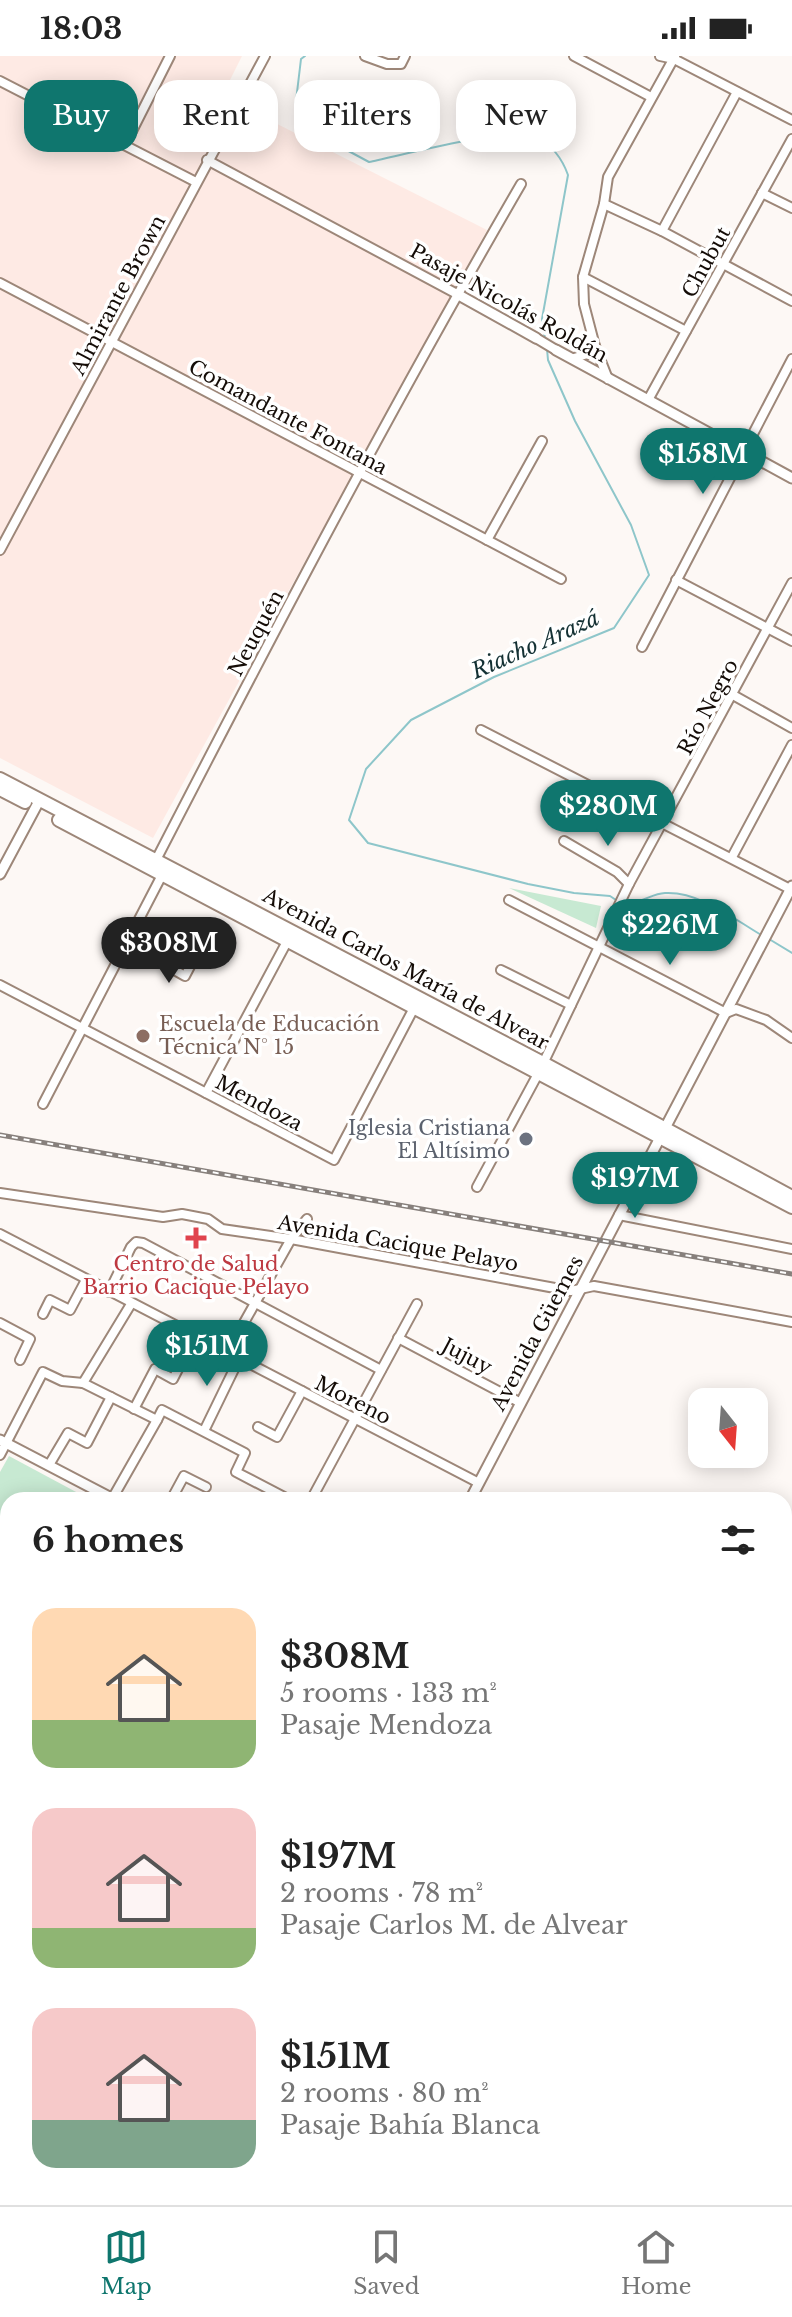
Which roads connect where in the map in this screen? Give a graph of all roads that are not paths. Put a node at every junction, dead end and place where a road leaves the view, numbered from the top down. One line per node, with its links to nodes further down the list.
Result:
1 (170, 56): 13 (street)
2 (265, 56): 17 (street, Almirante Brown)
3 (365, 56): 8 (street)
4 (574, 56): 7 (street)
5 (660, 56): 6 (street)
6 (674, 57): 10 (street); 12 (street)
7 (589, 59): 12 (street)
8 (403, 60)
9 (0, 81): 11 (street)
10 (737, 92): 14 (street); 23 (street)
11 (24, 93)
12 (651, 97): 21 (street)
13 (138, 119)
14 (792, 120)
15 (792, 139): 20 (street, Chubut)
16 (138, 152): 18 (street)
17 (207, 160): 18 (street, Almirante Brown); 27 (street, Pasaje Nicolás Roldán)
18 (196, 182): 31 (street, Almirante Brown)
19 (521, 184): 27 (street, Neuquén)
20 (762, 193): 22 (street); 24 (street, Chubut)
21 (604, 204): 23 (street); 25 (street)
22 (792, 208)
23 (662, 231): 24 (street)
24 (723, 264): 28 (street); 29 (street, Chubut)
25 (583, 277): 29 (street); 32 (street)
26 (0, 283): 31 (street, Comandante Fontana)
27 (457, 294): 30 (street, Pasaje Nicolás Roldán); 40 (street, Neuquén)
28 (792, 301)
29 (686, 331): 37 (street, Chubut)
30 (536, 338): 33 (street, Pasaje Nicolás Roldán)
31 (112, 341): 40 (street, Comandante Fontana); 43 (street, Almirante Brown)
32 (595, 346): 34 (street); 36 (street)
33 (556, 350): 34 (street, Pasaje Nicolás Roldán)
34 (574, 358): 36 (street, Pasaje Nicolás Roldán)
35 (792, 359): 39 (street)
36 (608, 379): 37 (street, Pasaje Nicolás Roldán)
37 (648, 400): 39 (street, Pasaje Nicolás Roldán)
38 (542, 441): 42 (street)
39 (744, 452): 41 (street, Pasaje Nicolás Roldán); 45 (street)
40 (359, 473): 42 (street, Comandante Fontana); 60 (street, Neuquén)
41 (792, 478)
42 (487, 540): 44 (street, Comandante Fontana)
43 (0, 550)
44 (561, 579)
45 (676, 580): 47 (street); 49 (street)
46 (792, 583): 47 (street, Río Negro)
47 (767, 628): 48 (street); 50 (street, Río Negro)
48 (792, 641)
49 (642, 647)
50 (733, 695): 51 (street); 57 (street, Río Negro)
51 (792, 728)
52 (481, 730): 57 (street)
53 (792, 745): 59 (street)
54 (0, 779): 56 (main road, Avenida Carlos María de Alvear)
55 (0, 789): 56 (main road, Avenida Carlos María de Alvear)
56 (37, 804): 60 (main road, Avenida Carlos María de Alvear); 61 (street); 62 (main road, Avenida Carlos María de Alvear)
57 (664, 822): 59 (street); 63 (street, Río Negro)
58 (564, 841): 63 (street)
59 (732, 857): 64 (street)
60 (156, 860): 62 (street); 66 (main road, Avenida Carlos María de Alvear)
61 (0, 874)
62 (162, 875): 66 (main road, Avenida Carlos María de Alvear); 67 (street)
63 (629, 884): 68 (street, Río Negro)
64 (791, 887): 74 (street, Avenida Güemes)
65 (509, 900): 68 (street)
66 (290, 936): 72 (main road, Avenida Carlos María de Alvear); 78 (street)
67 (125, 942): 69 (street); 75 (street)
68 (599, 949): 73 (street, Río Negro); 74 (street)
69 (197, 953)
70 (501, 970): 73 (street)
71 (0, 985): 75 (street, Mendoza)
72 (417, 1003): 77 (main road, Avenida Carlos María de Alvear); 78 (street, Mendoza)
73 (571, 1005): 77 (street, Río Negro)
74 (726, 1013): 76 (street); 80 (street, Avenida Güemes)
75 (81, 1027): 78 (street, Mendoza); 79 (street)
76 (792, 1038)
77 (541, 1068): 80 (main road, Avenida Carlos María de Alvear); 81 (street, Río Negro)
78 (206, 1093)
79 (43, 1104)
80 (661, 1133): 83 (main road, Avenida Carlos María de Alvear); 84 (main road, Avenida Carlos María de Alvear); 85 (street, Avenida Güemes)
81 (477, 1187)
82 (0, 1193): 88 (street, Avenida Cacique Pelayo)
83 (792, 1197)
84 (792, 1207)
85 (619, 1215): 89 (street); 91 (street, Avenida Güemes)
86 (307, 1219): 88 (street)
87 (0, 1234): 90 (street, Moreno)
88 (291, 1239): 91 (street, Avenida Cacique Pelayo); 93 (street)
89 (792, 1249)
90 (86, 1280): 92 (street, Moreno); 96 (street)
91 (581, 1288): 97 (street, Avenida Cacique Pelayo); 108 (street, Avenida Güemes)
92 (109, 1292): 93 (street); 94 (street, Moreno)
93 (255, 1303): 101 (street); 104 (street)
94 (131, 1304): 99 (street, Moreno); 105 (street)
95 (417, 1304): 100 (street)
96 (43, 1314)
97 (792, 1322)
98 (0, 1323): 103 (street)
99 (195, 1336): 101 (street, Moreno); 109 (street)
100 (398, 1338): 104 (street); 108 (street, Jujuy)
101 (227, 1353): 102 (street, Moreno)
102 (239, 1359): 106 (street, Moreno); 113 (street)
103 (20, 1360)
104 (381, 1370): 110 (street)
105 (83, 1383): 107 (street); 114 (street)
106 (302, 1391): 110 (street, Moreno); 112 (street)
107 (111, 1397): 109 (street); 116 (street)
108 (521, 1403): 117 (street, Avenida Güemes)
109 (134, 1409): 111 (street)
110 (355, 1419): 117 (street, Moreno); 123 (street)
111 (157, 1420): 113 (street); 120 (street)
112 (258, 1427)
113 (204, 1431): 122 (street)
114 (3, 1441): 115 (street); 116 (street)
115 (0, 1455)
116 (49, 1465): 119 (street)
117 (479, 1483): 124 (street, Avenida Güemes)
118 (206, 1487): 121 (street)
119 (100, 1492)
120 (117, 1492)
121 (175, 1492)
122 (275, 1492)
123 (318, 1492)
124 (474, 1492)

